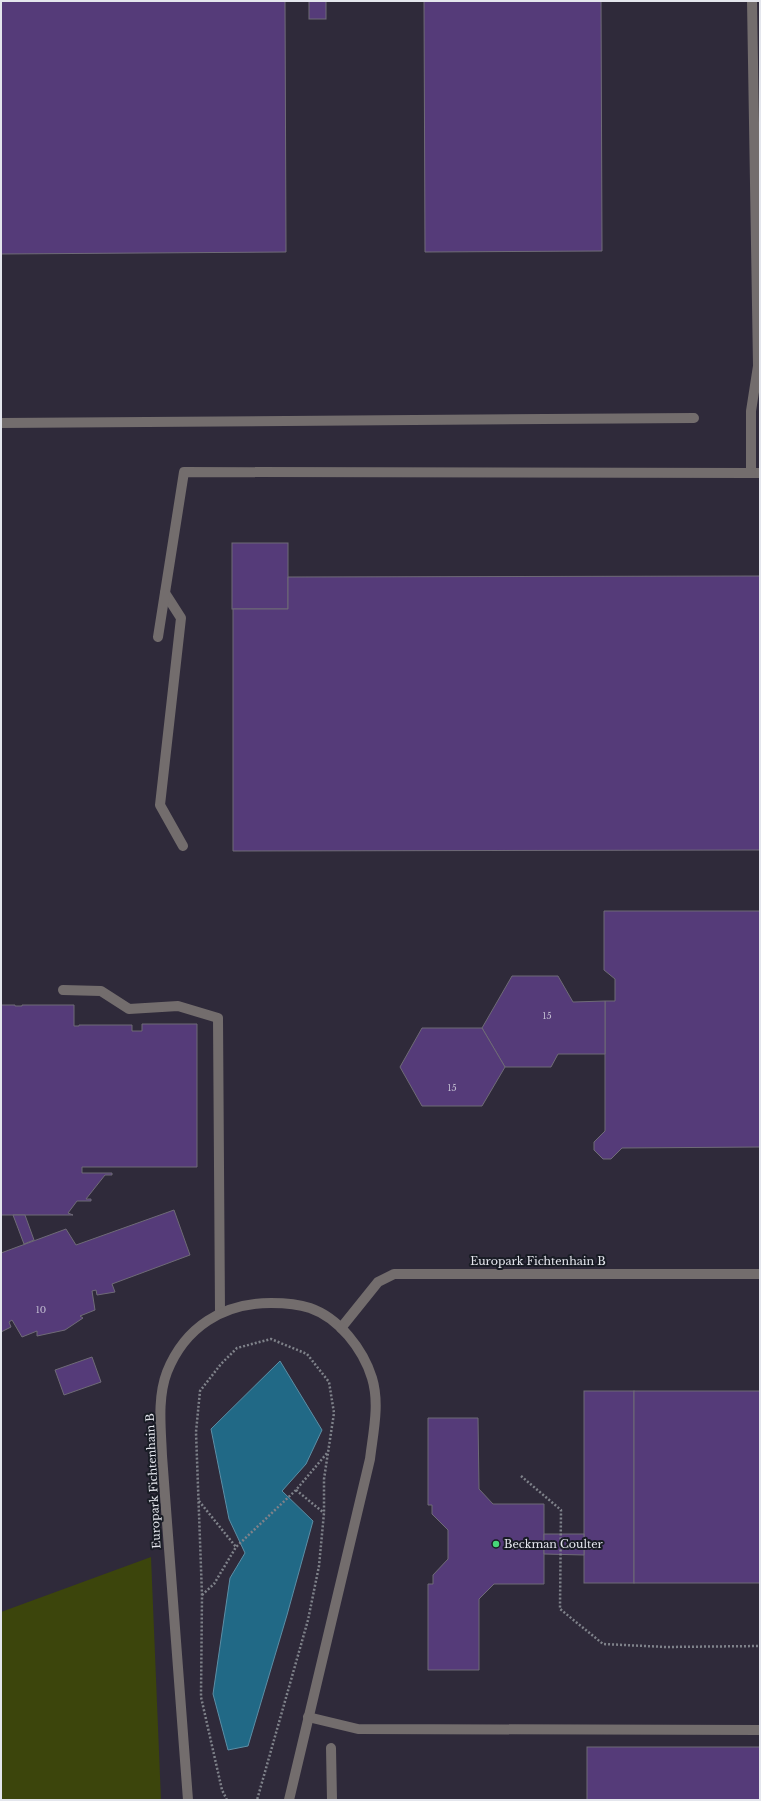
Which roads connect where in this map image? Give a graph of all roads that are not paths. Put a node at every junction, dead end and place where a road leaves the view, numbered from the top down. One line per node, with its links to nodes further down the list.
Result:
1 (752, 1): 2 (street)
2 (759, 366): 5 (street)
3 (694, 418): 4 (street)
4 (1, 423)
5 (756, 473): 6 (street)
6 (165, 594): 7 (street); 8 (street)
7 (158, 637)
8 (183, 846)
9 (63, 990): 11 (street)
10 (760, 1274): 12 (street, Europark Fichtenhain B)
11 (220, 1312): 12 (street, Europark Fichtenhain B); 16 (street, Europark Fichtenhain B)
12 (341, 1328): 13 (street, Europark Fichtenhain B)
13 (308, 1717): 14 (street); 17 (street, Europark Fichtenhain B)
14 (760, 1730)
15 (331, 1748): 18 (street)
16 (188, 1800)
17 (289, 1800)
18 (332, 1800)

